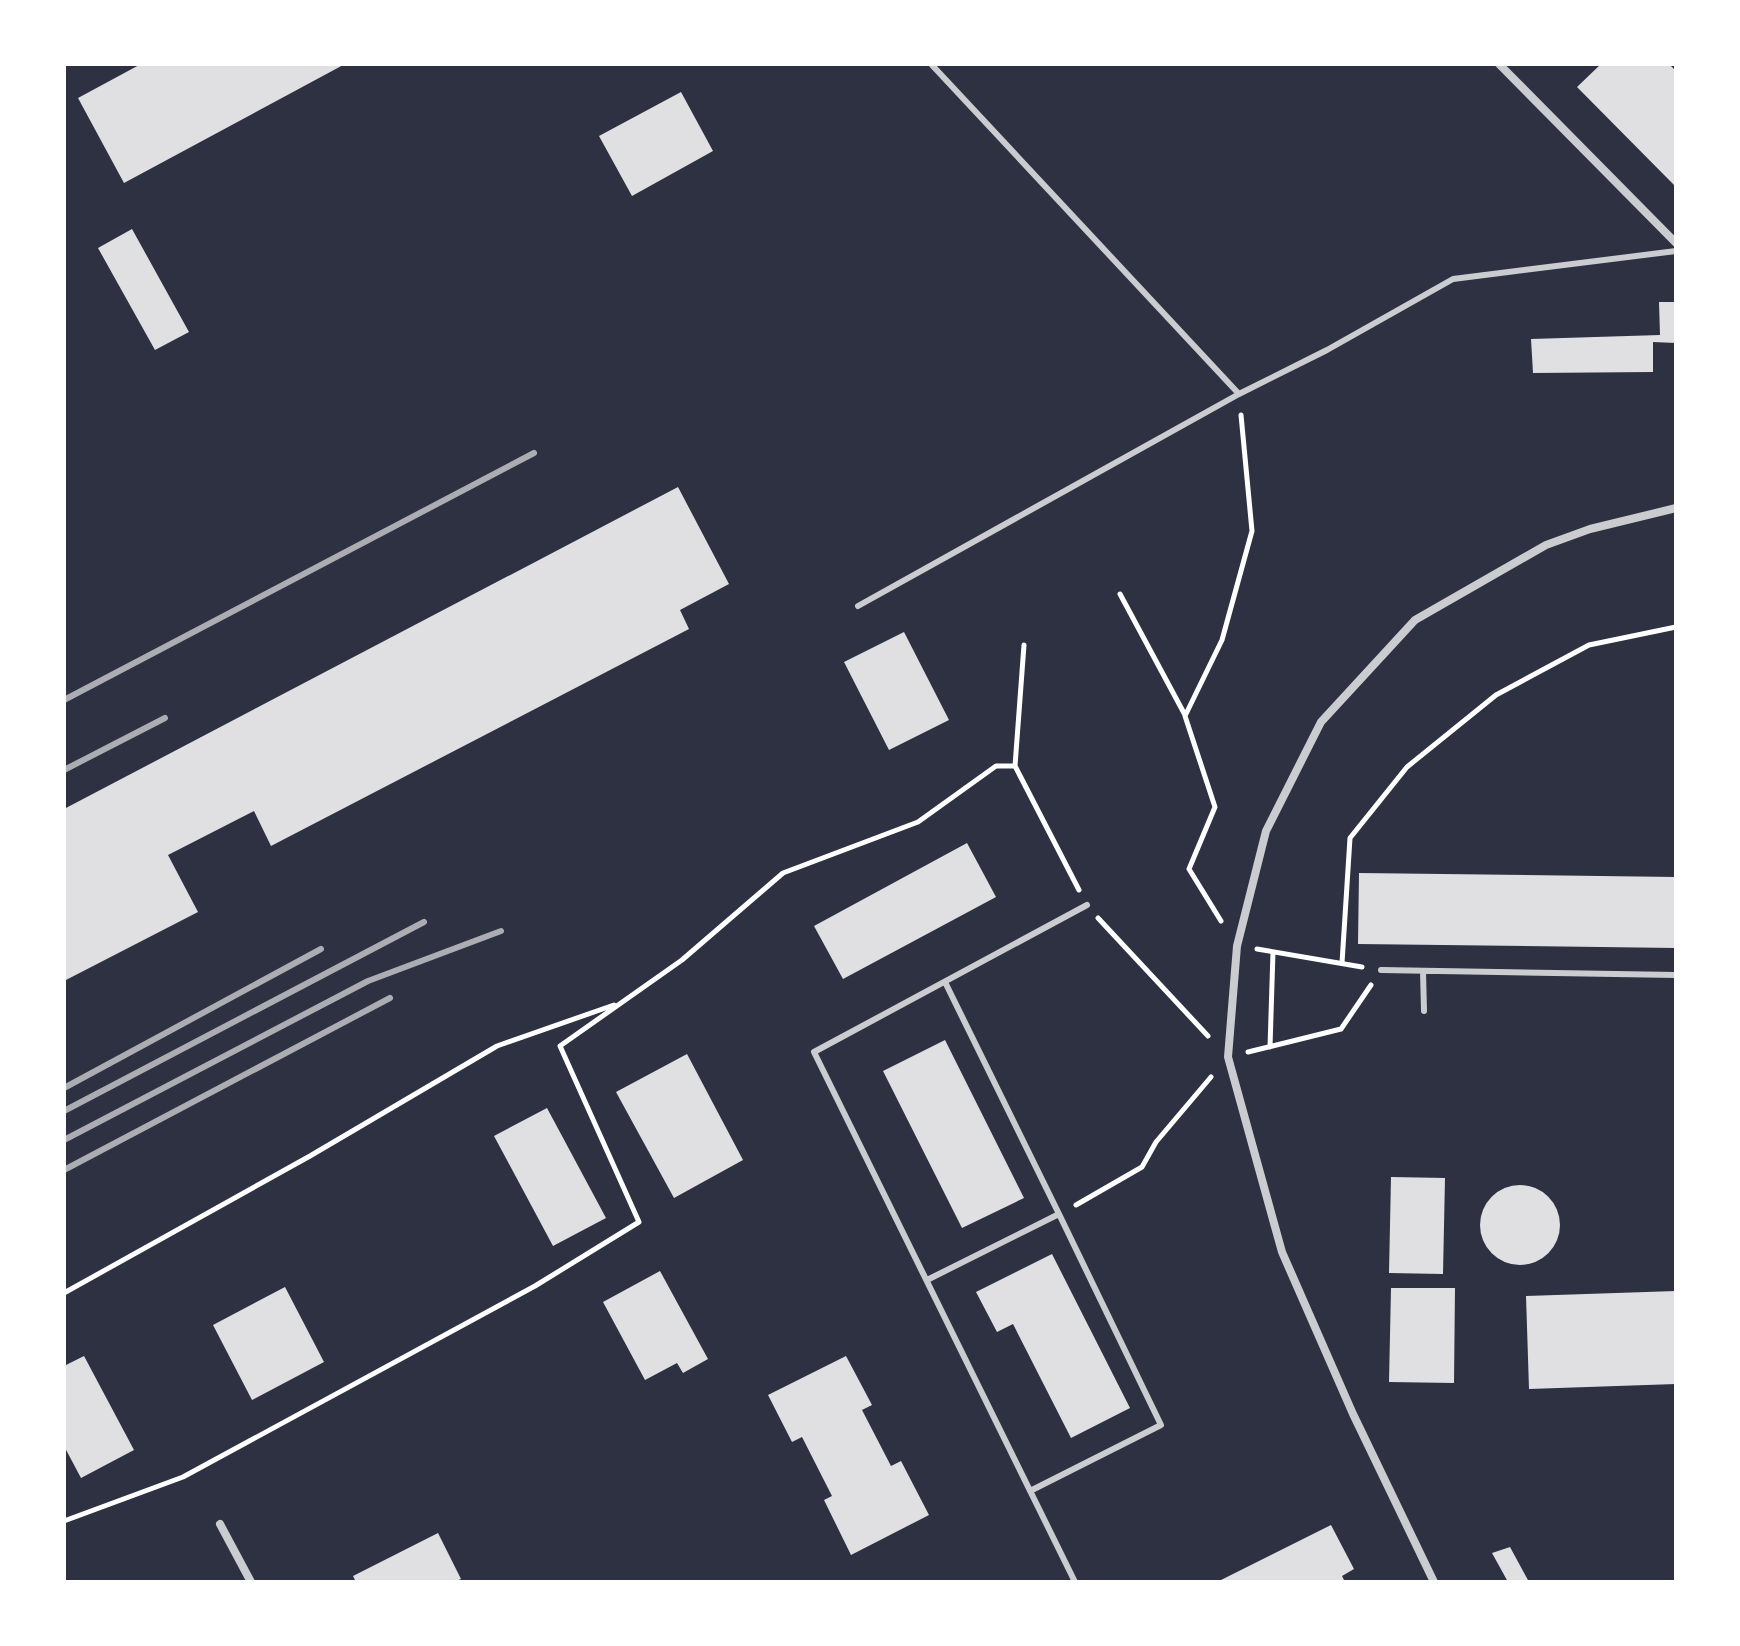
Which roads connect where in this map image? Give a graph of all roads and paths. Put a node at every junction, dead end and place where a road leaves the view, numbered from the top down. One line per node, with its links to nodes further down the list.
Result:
1 (931, 64): 5 (lane)
2 (1499, 64): 3 (street)
3 (1676, 243)
4 (1676, 251): 5 (lane)
5 (1239, 394): 8 (lane); 11 (path)
6 (1676, 508): 14 (street)
7 (1120, 594): 11 (path)
8 (858, 606)
9 (1676, 627): 16 (path)
10 (1024, 645): 12 (path)
11 (1185, 716): 14 (path)
12 (1015, 766): 13 (path); 21 (path)
13 (1087, 905): 20 (lane); 24 (path)
14 (1237, 946): 15 (path); 24 (street)
15 (1273, 952): 16 (path); 23 (path)
16 (1342, 963): 17 (path)
17 (1381, 970): 18 (lane); 23 (path)
18 (1423, 971): 19 (lane); 22 (lane)
19 (1676, 975)
20 (945, 982): 25 (lane); 26 (lane)
21 (622, 1002): 27 (path); 29 (path)
22 (1424, 1011)
23 (1270, 1047): 24 (path)
24 (1228, 1057): 25 (path); 33 (street)
25 (1059, 1214): 26 (lane); 28 (lane)
26 (927, 1280): 28 (lane)
27 (64, 1293)
28 (1030, 1491): 32 (lane)
29 (64, 1521)
30 (220, 1524): 31 (street)
31 (251, 1582)
32 (1075, 1582)
33 (1434, 1582)

